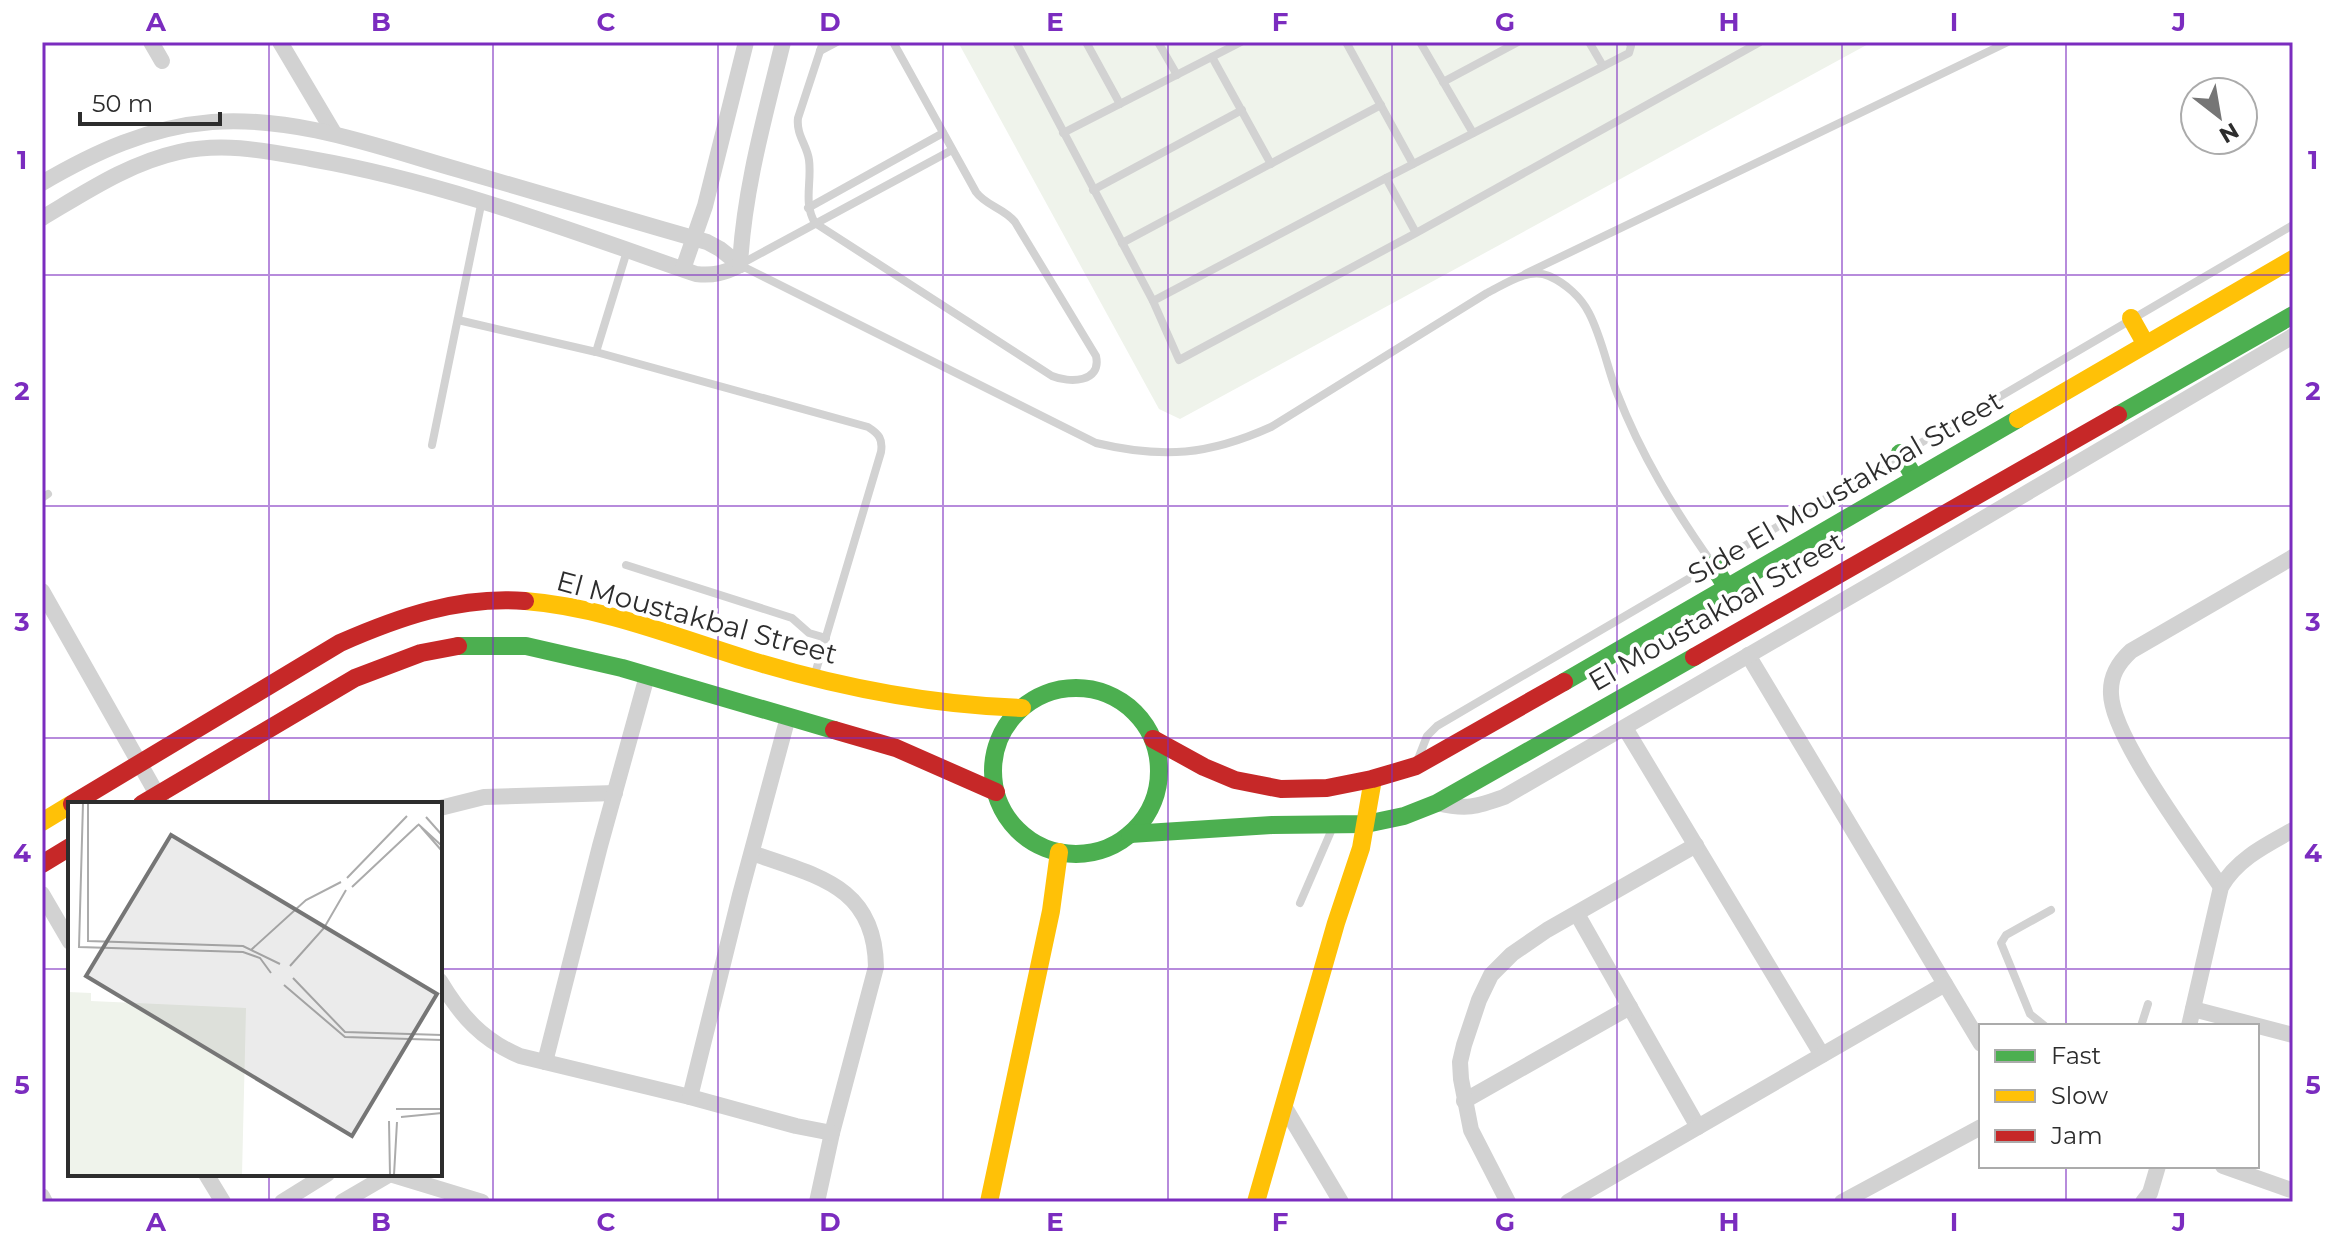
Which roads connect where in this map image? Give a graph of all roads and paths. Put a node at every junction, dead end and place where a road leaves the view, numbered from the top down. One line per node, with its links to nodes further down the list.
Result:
1 (151, 42): 20 (street)
2 (280, 42): 27 (street)
3 (746, 42): 43 (street)
4 (783, 42): 47 (street)
5 (837, 42): 18 (lane)
6 (893, 42): 28 (lane)
7 (1016, 42): 29 (lane)
8 (1086, 42): 24 (lane)
9 (1158, 42): 22 (lane)
10 (1241, 42): 19 (lane)
11 (1346, 42): 25 (lane)
12 (1420, 42): 23 (lane)
13 (1518, 42): 23 (lane)
14 (1589, 42): 21 (lane)
15 (1629, 42): 21 (lane)
16 (1760, 42): 42 (lane)
17 (2008, 42): 49 (lane)
18 (821, 47): 38 (lane)
19 (1212, 57): 22 (lane); 26 (lane)
20 (162, 61)
21 (1603, 66): 30 (lane)
22 (1177, 75): 24 (lane)
23 (1443, 82): 30 (lane)
24 (1120, 104): 29 (lane)
25 (1381, 105): 32 (lane); 33 (lane)
26 (1242, 110): 32 (lane); 36 (lane)
27 (334, 133): 35 (street); 43 (street)
28 (943, 133): 31 (lane); 38 (lane)
29 (1063, 133): 36 (lane)
30 (1473, 133): 33 (lane)
31 (952, 150): 40 (lane); 40 (lane)
32 (1271, 164): 44 (lane)
33 (1413, 164): 34 (lane)
34 (1386, 178): 42 (lane); 50 (lane)
35 (42, 183)
36 (1093, 190): 44 (lane)
37 (482, 200): 39 (street); 45 (street); 53 (lane)
38 (808, 208): 40 (lane)
39 (42, 218)
40 (815, 223): 47 (lane)
41 (2293, 225): 52 (lane, Side El Moustakbal Street)
42 (1416, 233): 50 (lane)
43 (694, 239): 47 (street); 48 (street)
44 (1122, 243): 50 (lane)
45 (627, 251): 48 (street); 56 (lane)
46 (2293, 259): 55 (street, El Moustakbal Street)
47 (740, 265): 48 (street); 49 (lane)
48 (683, 269)
49 (1521, 276): 63 (lane)
50 (1153, 301)
51 (2293, 315): 60 (street, El Moustakbal Street)
52 (2131, 318): 55 (street); 58 (lane, Side El Moustakbal Street)
53 (458, 320): 56 (lane); 57 (lane)
54 (2293, 336): 67 (street)
55 (2145, 343): 59 (street, El Moustakbal Street)
56 (596, 352): 66 (lane)
57 (432, 445)
58 (1900, 453): 59 (street); 63 (lane, Side El Moustakbal Street)
59 (1914, 477): 60 (street, El Moustakbal Street)
60 (1848, 544): 64 (street, El Moustakbal Street); 81 (street, El Moustakbal Street)
61 (2293, 557): 94 (street)
62 (626, 565): 66 (lane)
63 (1713, 565): 64 (street); 75 (lane, Side El Moustakbal Street)
64 (1727, 588): 75 (street, El Moustakbal Street)
65 (42, 591): 74 (street)
66 (826, 638): 69 (lane)
67 (1748, 655): 72 (street); 101 (street)
68 (647, 676): 71 (street); 78 (street); 79 (street)
69 (814, 678): 70 (street, El Moustakbal Street); 74 (street, El Moustakbal Street)
70 (1022, 708): 73 (street); 77 (street)
71 (788, 717): 77 (street); 92 (street)
72 (1625, 728): 81 (street); 89 (street)
73 (1153, 739): 76 (street, El Moustakbal Street); 88 (street)
74 (140, 764): 79 (street); 80 (street, El Moustakbal Street)
75 (1416, 766): 76 (street, El Moustakbal Street)
76 (1373, 779): 85 (street)
77 (996, 792): 91 (street)
78 (615, 793): 83 (street); 112 (street)
79 (154, 801)
80 (76, 802)
81 (1437, 803): 85 (street, El Moustakbal Street)
82 (68, 807): 84 (street, El Moustakbal Street)
83 (442, 807)
84 (42, 822)
85 (1366, 824): 86 (street, El Moustakbal Street); 115 (street)
86 (1334, 825): 88 (street, El Moustakbal Street); 96 (lane)
87 (2293, 830): 94 (street)
88 (1130, 834): 91 (street)
89 (1696, 845): 98 (street); 111 (street)
90 (68, 848): 93 (street)
91 (1059, 852): 133 (street)
92 (752, 853): 113 (street); 118 (street)
93 (42, 864)
94 (2221, 887): 104 (street)
95 (42, 894): 99 (street)
96 (1300, 903)
97 (2051, 910): 105 (lane)
98 (1577, 914): 103 (street); 114 (street)
99 (68, 939)
100 (442, 984): 112 (street)
101 (1945, 984): 110 (street); 111 (street)
102 (2148, 1004): 106 (lane)
103 (1630, 1007): 114 (street); 116 (street)
104 (2191, 1018): 107 (street)
105 (2042, 1024)
106 (2142, 1024)
107 (2227, 1024)
108 (2259, 1029): 109 (street)
109 (2293, 1035)
110 (1979, 1041)
111 (1822, 1055): 116 (street)
112 (545, 1062): 113 (street)
113 (690, 1097): 118 (street)
114 (1464, 1101): 136 (street)
115 (1284, 1106): 134 (street); 135 (street)
116 (1698, 1127): 137 (street)
117 (1979, 1128): 138 (street)
118 (832, 1133): 132 (street)
119 (2157, 1168): 139 (street)
120 (2228, 1168): 125 (street)
121 (207, 1176): 128 (street)
122 (324, 1176): 129 (street)
123 (387, 1176): 130 (street)
124 (397, 1176): 131 (street)
125 (2291, 1193)
126 (42, 1196): 127 (street)
127 (45, 1202)
128 (223, 1202)
129 (282, 1202)
130 (342, 1202)
131 (482, 1202)
132 (817, 1202)
133 (989, 1202)
134 (1256, 1202)
135 (1341, 1202)
136 (1508, 1202)
137 (1568, 1202)
138 (1844, 1202)
139 (2143, 1202)

